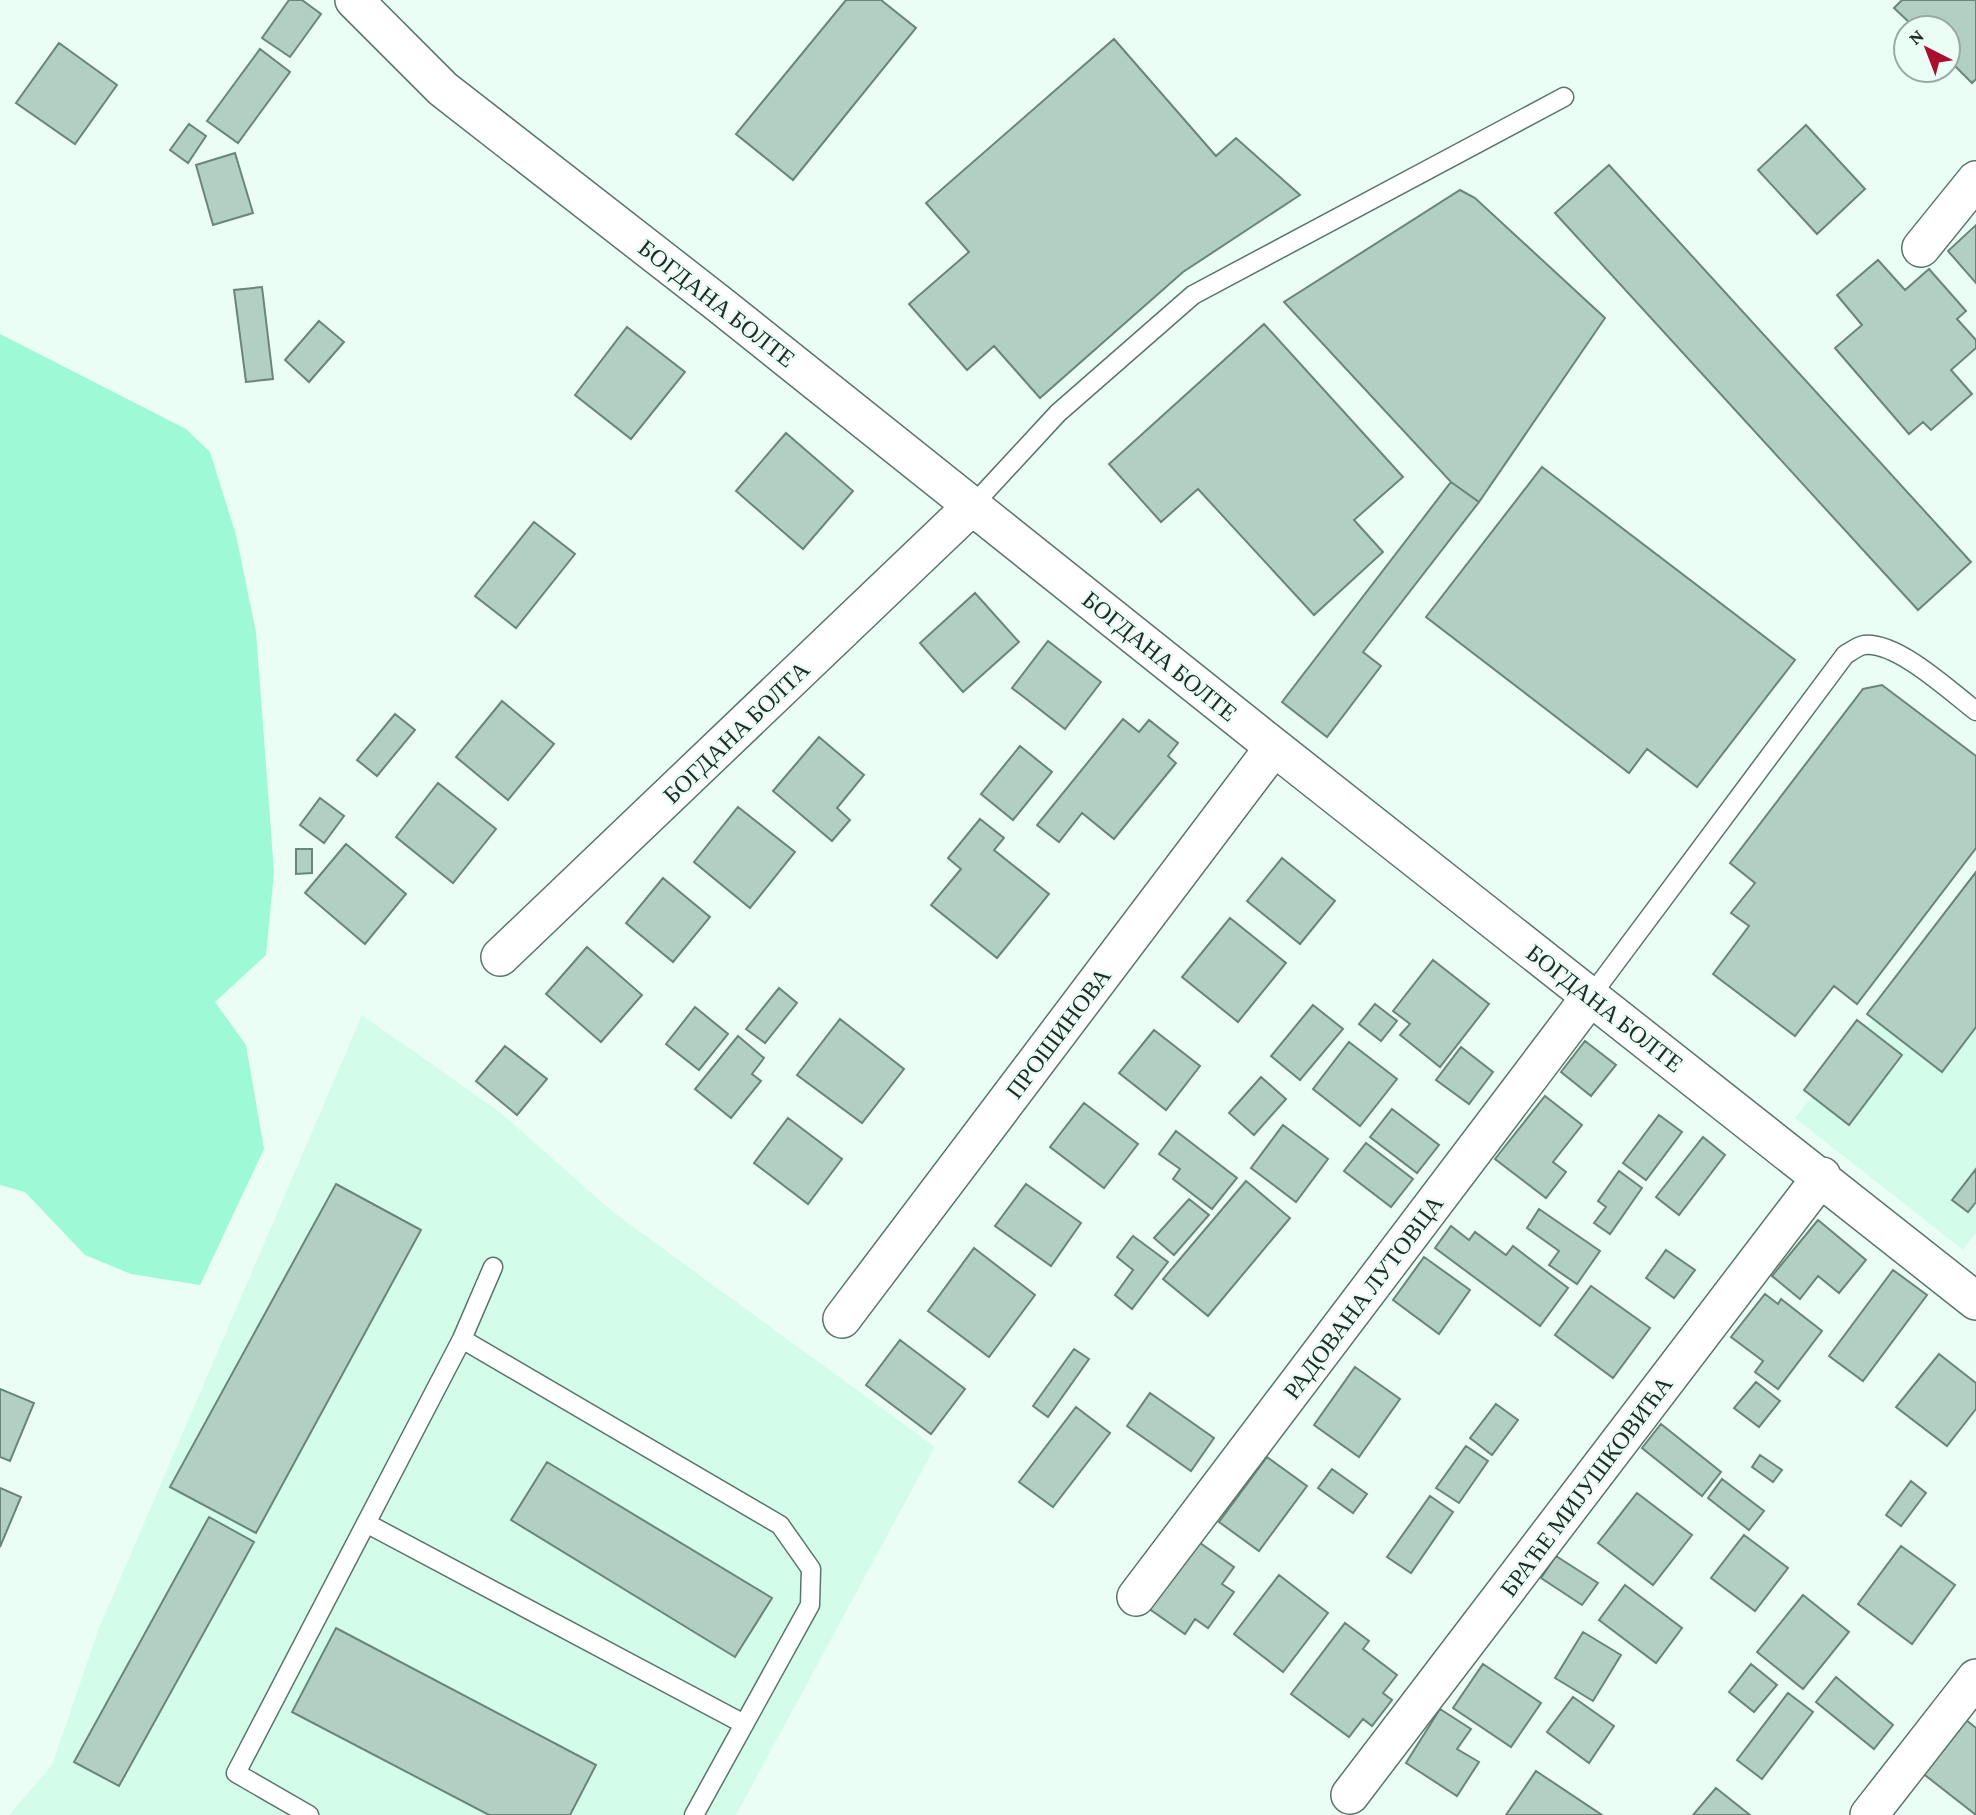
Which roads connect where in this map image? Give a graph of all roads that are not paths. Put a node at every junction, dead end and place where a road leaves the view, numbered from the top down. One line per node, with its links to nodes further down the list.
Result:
1 (354, 0): 5 (street, БОГДАНА БОЛТЕ)
2 (1564, 97): 5 (lane)
3 (1976, 180): 4 (street)
4 (1920, 248)
5 (972, 506): 7 (street, БОГДАНА БОЛТЕ); 8 (street, БОГДАНА БОЛТА)
6 (1976, 711): 9 (lane)
7 (1274, 747): 9 (street, БОГДАНА БОЛТЕ); 13 (street, ПРОШИНОВА)
8 (500, 957)
9 (1590, 997): 10 (street, БОГДАНА БОЛТЕ); 16 (street, РАДОВАНА ЛУТОВЦА)
10 (1822, 1176): 12 (street, БОГДАНА БОЛТЕ); 19 (street, БРАЋЕ МИЈУШКОВИЋА)
11 (493, 1267): 14 (lane)
12 (1976, 1301)
13 (842, 1319)
14 (462, 1339): 15 (lane); 18 (lane)
15 (366, 1523): 18 (lane); 20 (lane)
16 (1136, 1597)
17 (1976, 1678): 22 (street)
18 (744, 1724): 21 (lane)
19 (1350, 1795)
20 (309, 1815)
21 (694, 1815)
22 (1869, 1815)

